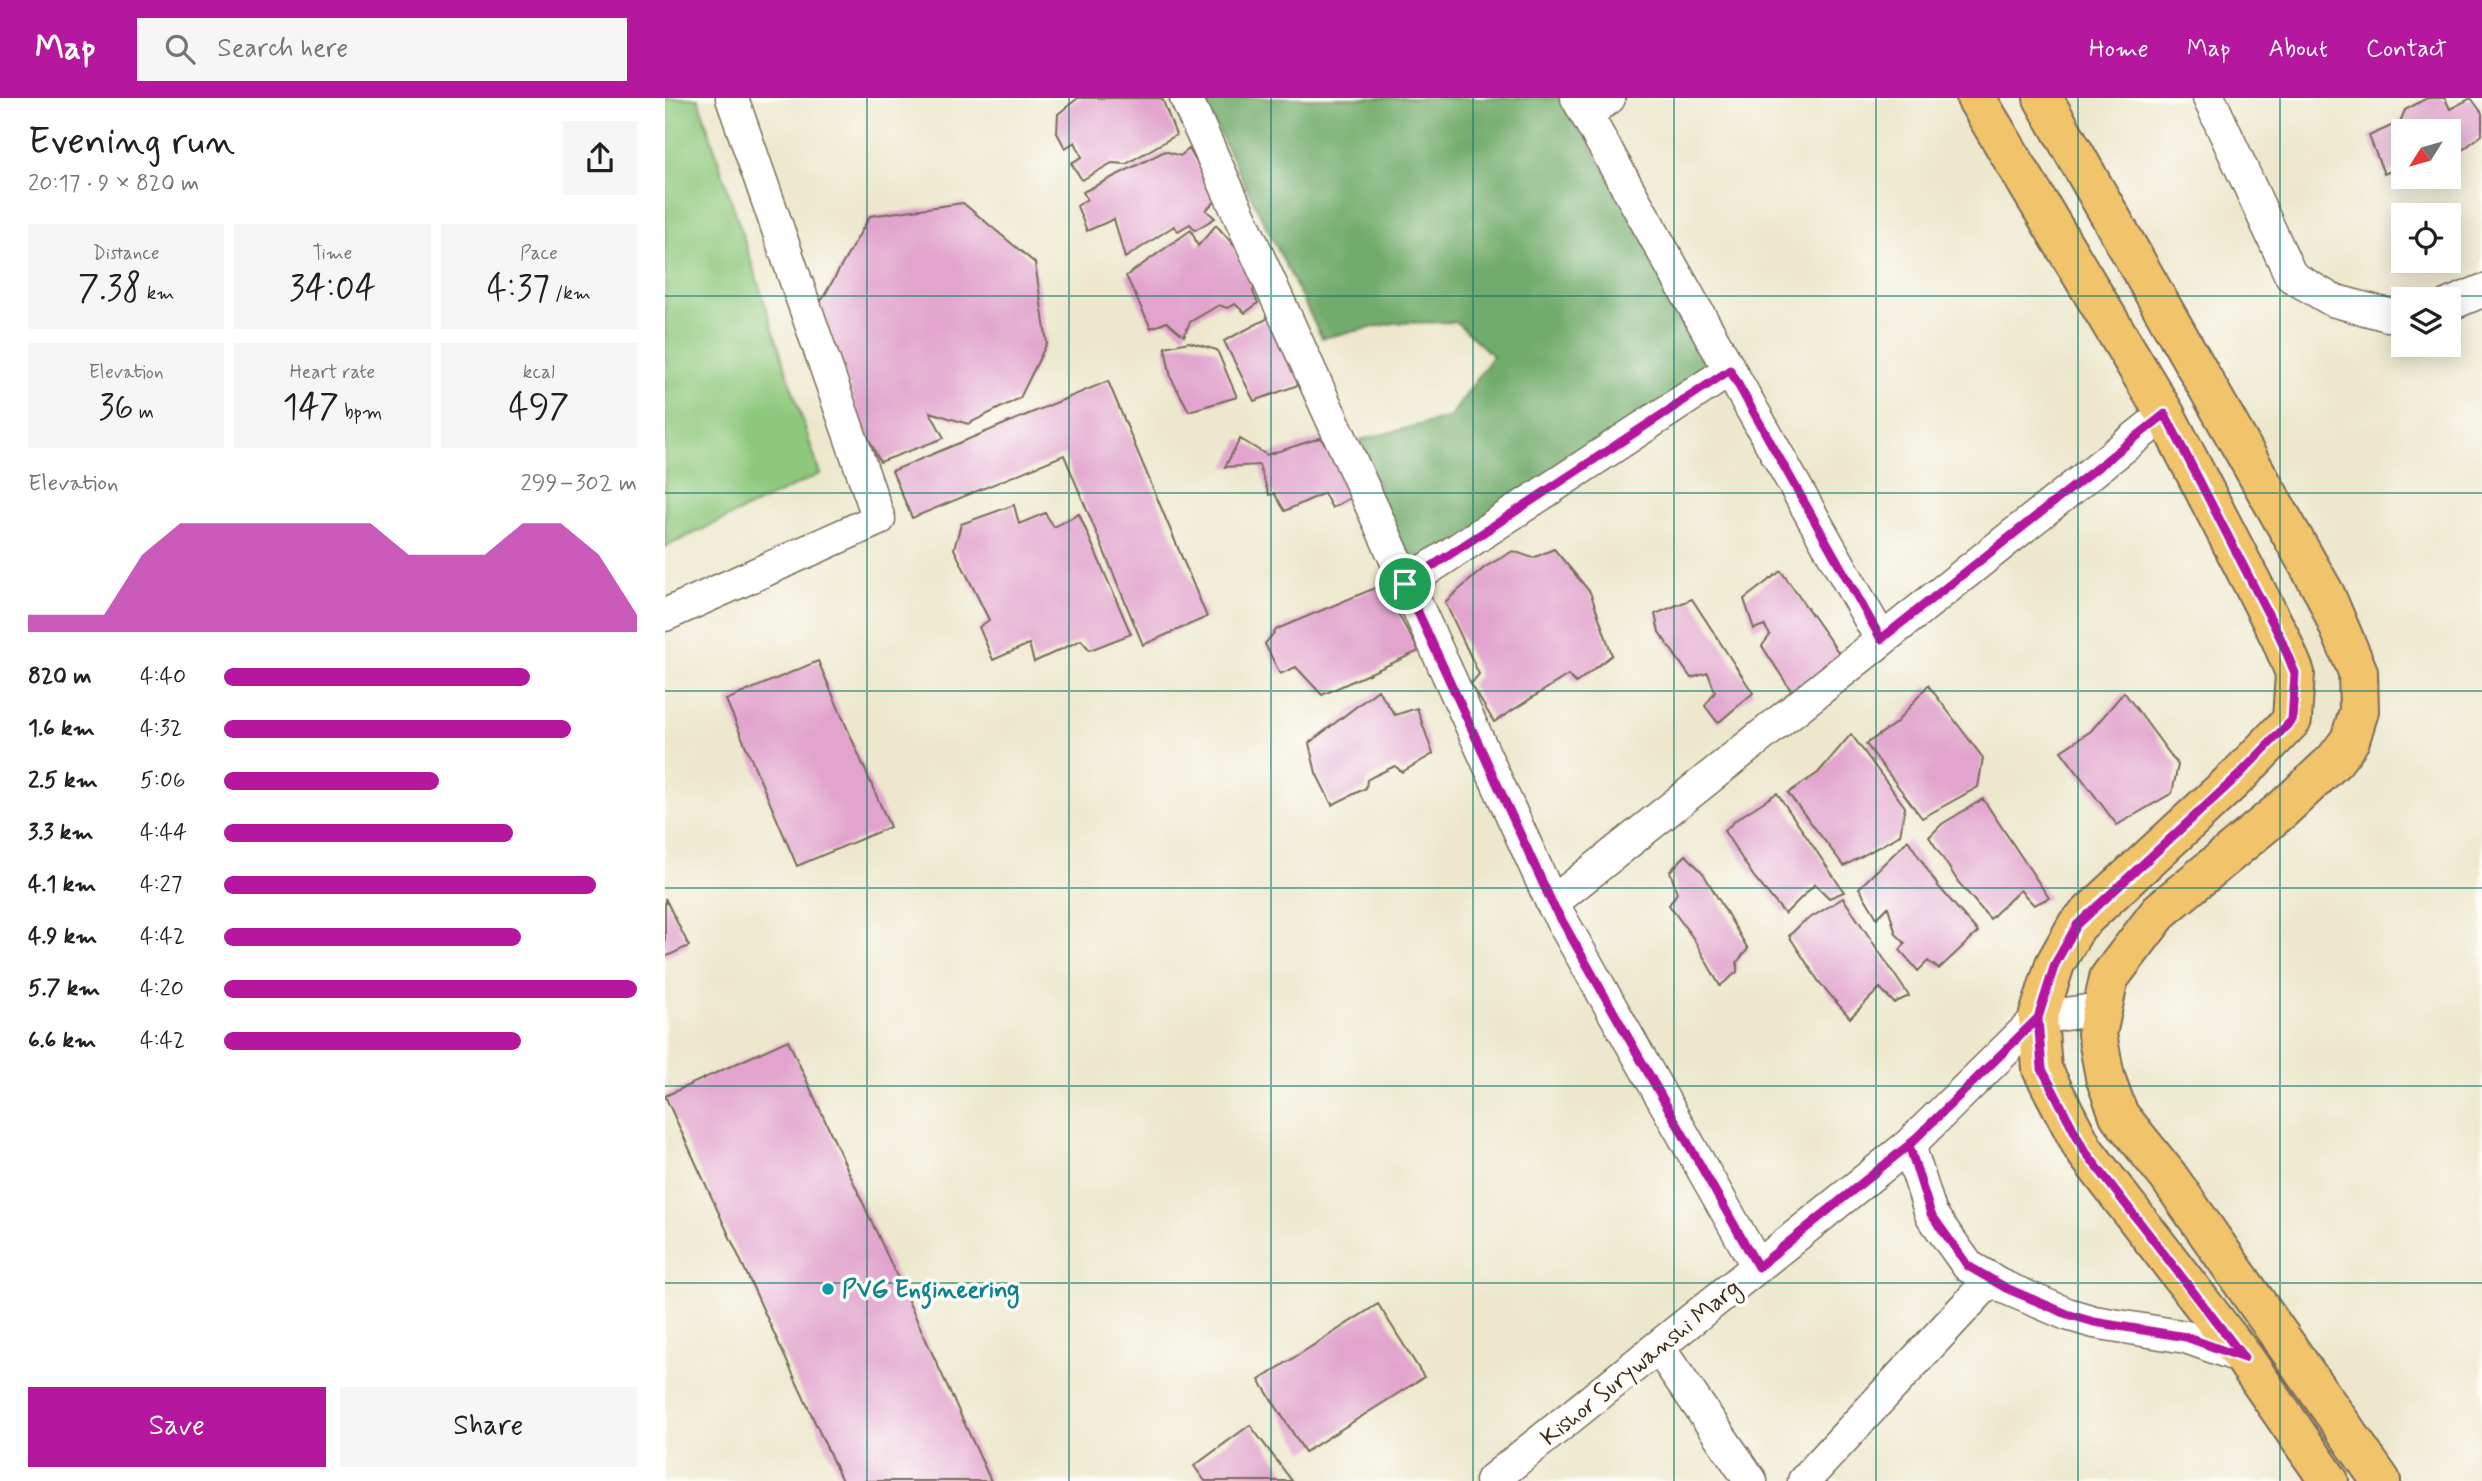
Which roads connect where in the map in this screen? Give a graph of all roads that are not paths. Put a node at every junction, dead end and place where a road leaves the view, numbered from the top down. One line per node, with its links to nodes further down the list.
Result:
1 (731, 98): 13 (street)
2 (1186, 98): 12 (street)
3 (1976, 98): 11 (main road)
4 (2043, 98): 16 (main road)
5 (2209, 98): 9 (street)
6 (1591, 103): 10 (street)
7 (2482, 291): 8 (street)
8 (2461, 300)
9 (2391, 315)
10 (1730, 370): 12 (street); 14 (street)
11 (2165, 414): 14 (street); 17 (main road)
12 (1405, 584): 15 (street)
13 (665, 615)
14 (1881, 639): 15 (street)
15 (1552, 903): 19 (street)
16 (2100, 1009): 17 (street); 27 (main road)
17 (2038, 1018): 18 (street, Kishor Surywanshi Marg); 22 (main road)
18 (1909, 1145): 19 (street, Kishor Surywanshi Marg); 20 (street)
19 (1758, 1267): 21 (street, Kishor Surywanshi Marg)
20 (1991, 1279): 22 (street); 25 (street)
21 (1658, 1347): 23 (street, Kishor Surywanshi Marg); 24 (street)
22 (2244, 1358): 26 (main road)
23 (1491, 1481)
24 (1751, 1481)
25 (1804, 1481)
26 (2329, 1481)
27 (2381, 1481)

